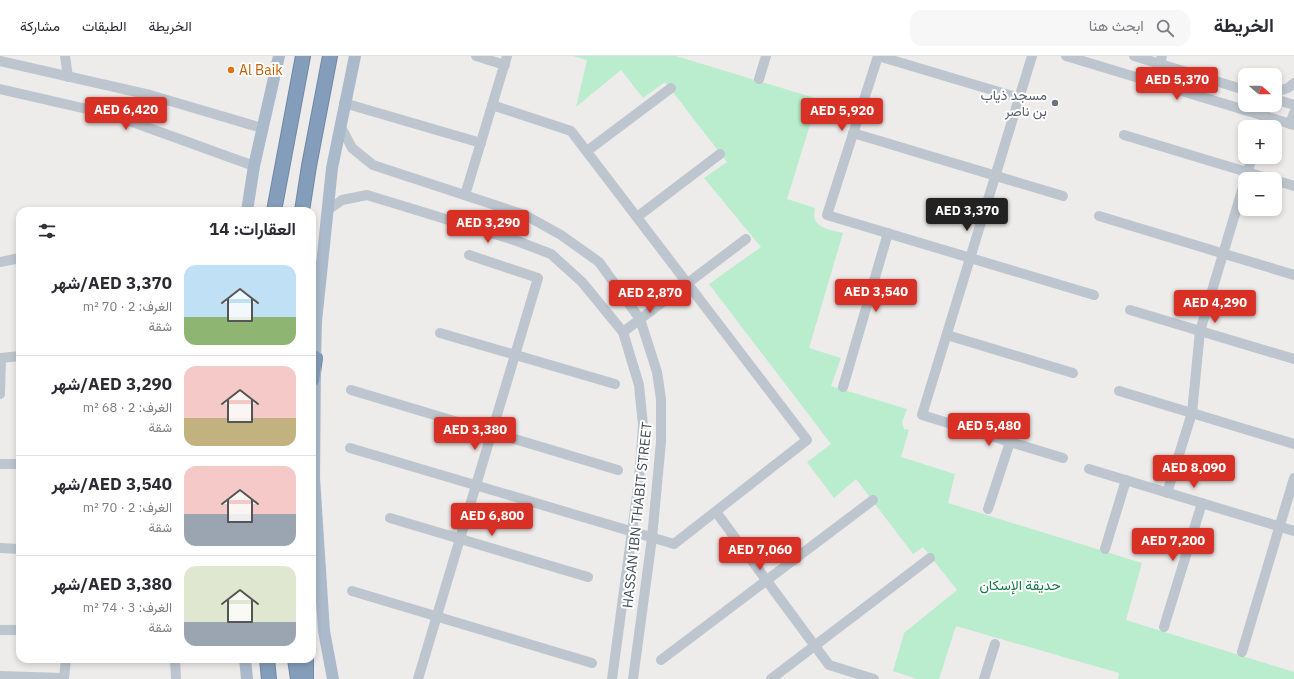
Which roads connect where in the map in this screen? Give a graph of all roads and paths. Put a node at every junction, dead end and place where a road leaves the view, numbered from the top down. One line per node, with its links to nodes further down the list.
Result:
1 (65, 56): 15 (street)
2 (279, 56): 33 (main road)
3 (303, 56): 49 (highway)
4 (330, 56): 50 (highway)
5 (355, 56): 25 (main road)
6 (476, 56): 12 (street)
7 (766, 56): 16 (street)
8 (878, 56): 23 (street); 34 (street)
9 (1032, 56): 23 (street)
10 (1066, 56): 17 (street)
11 (1134, 56): 13 (street)
12 (506, 60): 26 (street)
13 (1161, 60): 17 (street); 20 (street)
14 (0, 62): 15 (street)
15 (68, 77): 33 (street)
16 (759, 79)
17 (1154, 83): 29 (street)
18 (1294, 83): 22 (street)
19 (671, 88): 37 (street)
20 (1238, 88)
21 (0, 89): 40 (street)
22 (1282, 90)
23 (1019, 98): 42 (street)
24 (1282, 101): 27 (street)
25 (344, 103): 31 (main road); 36 (street)
26 (492, 105): 36 (street); 37 (street)
27 (1294, 105)
28 (1294, 114): 32 (street)
29 (1265, 117): 30 (street); 32 (street)
30 (1264, 120)
31 (340, 125): 45 (street, HASSAN IBN THABIT STREET); 51 (main road)
32 (1292, 125)
33 (262, 128): 40 (main road)
34 (853, 134): 42 (street); 54 (street)
35 (1124, 135): 41 (street)
36 (481, 142): 45 (street)
37 (587, 151): 52 (street)
38 (720, 154): 52 (street)
39 (1250, 164): 41 (street)
40 (254, 166): 48 (main road)
41 (1247, 172)
42 (995, 176): 46 (street); 58 (street)
43 (1282, 182): 44 (street)
44 (1294, 186)
45 (465, 195): 65 (street, HASSAN IBN THABIT STREET)
46 (1063, 196)
47 (1238, 204): 56 (street)
48 (248, 207)
49 (275, 207)
50 (303, 207)
51 (328, 210): 66 (main road); 68 (street, HASSAN IBN THABIT STREET)
52 (637, 216): 62 (street)
53 (1099, 216): 56 (street)
54 (888, 233): 58 (street); 76 (street)
55 (746, 239): 62 (street)
56 (1224, 253): 61 (street); 67 (street)
57 (469, 255): 71 (street)
58 (970, 257): 63 (street); 70 (street)
59 (16, 259): 60 (street)
60 (0, 262)
61 (1294, 274)
62 (688, 283): 65 (street); 98 (street)
63 (1094, 294)
64 (1130, 310): 67 (street)
65 (640, 319): 68 (street); 103 (street, HASSAN IBN THABIT STREET)
66 (316, 322)
67 (1200, 331): 73 (street); 80 (street)
68 (623, 332): 102 (street, HASSAN IBN THABIT STREET)
69 (440, 333): 71 (street)
70 (946, 335): 74 (street); 82 (street)
71 (515, 355): 75 (street); 81 (street)
72 (16, 356): 79 (street)
73 (1294, 359)
74 (1073, 373)
75 (615, 384)
76 (843, 387)
77 (351, 390): 81 (street)
78 (1119, 391): 80 (street)
79 (0, 394)
80 (1192, 413): 83 (street); 93 (street)
81 (492, 432): 89 (street); 92 (street)
82 (1010, 442): 85 (street); 97 (street)
83 (1294, 444)
84 (350, 448): 92 (street)
85 (1063, 458)
86 (0, 464): 87 (street)
87 (16, 464)
88 (1088, 469): 91 (street)
89 (618, 470)
90 (1294, 478): 100 (street)
91 (1126, 480): 93 (street); 107 (street)
92 (476, 486): 102 (street); 104 (street)
93 (1167, 493): 95 (street)
94 (873, 500): 110 (street)
95 (1202, 503): 100 (street); 113 (street)
96 (316, 509): 131 (main road)
97 (988, 509)
98 (716, 512): 103 (street); 110 (street)
99 (390, 518): 104 (street)
100 (1280, 527): 101 (street); 118 (street)
101 (1294, 531)
102 (632, 532): 103 (street); 133 (street, HASSAN IBN THABIT STREET)
103 (652, 538): 134 (street, HASSAN IBN THABIT STREET)
104 (460, 539): 109 (street); 112 (street)
105 (0, 548): 106 (street)
106 (16, 548)
107 (1105, 549)
108 (930, 558): 117 (street)
109 (588, 577)
110 (766, 580): 117 (street); 119 (street)
111 (352, 591): 112 (street)
112 (437, 617): 125 (street); 132 (street)
113 (1164, 627)
114 (0, 630): 115 (street)
115 (16, 630)
116 (995, 644): 137 (street)
117 (815, 646): 135 (street); 136 (street)
118 (1242, 652)
119 (661, 660)
120 (66, 663): 126 (street)
121 (175, 663): 127 (street)
122 (245, 663): 128 (main road)
123 (296, 663): 129 (highway)
124 (306, 663): 130 (highway)
125 (592, 663)
126 (0, 676)
127 (176, 679)
128 (247, 679)
129 (298, 679)
130 (306, 679)
131 (333, 679)
132 (418, 679)
133 (612, 679)
134 (633, 679)
135 (771, 679)
136 (874, 679)
137 (984, 679)

